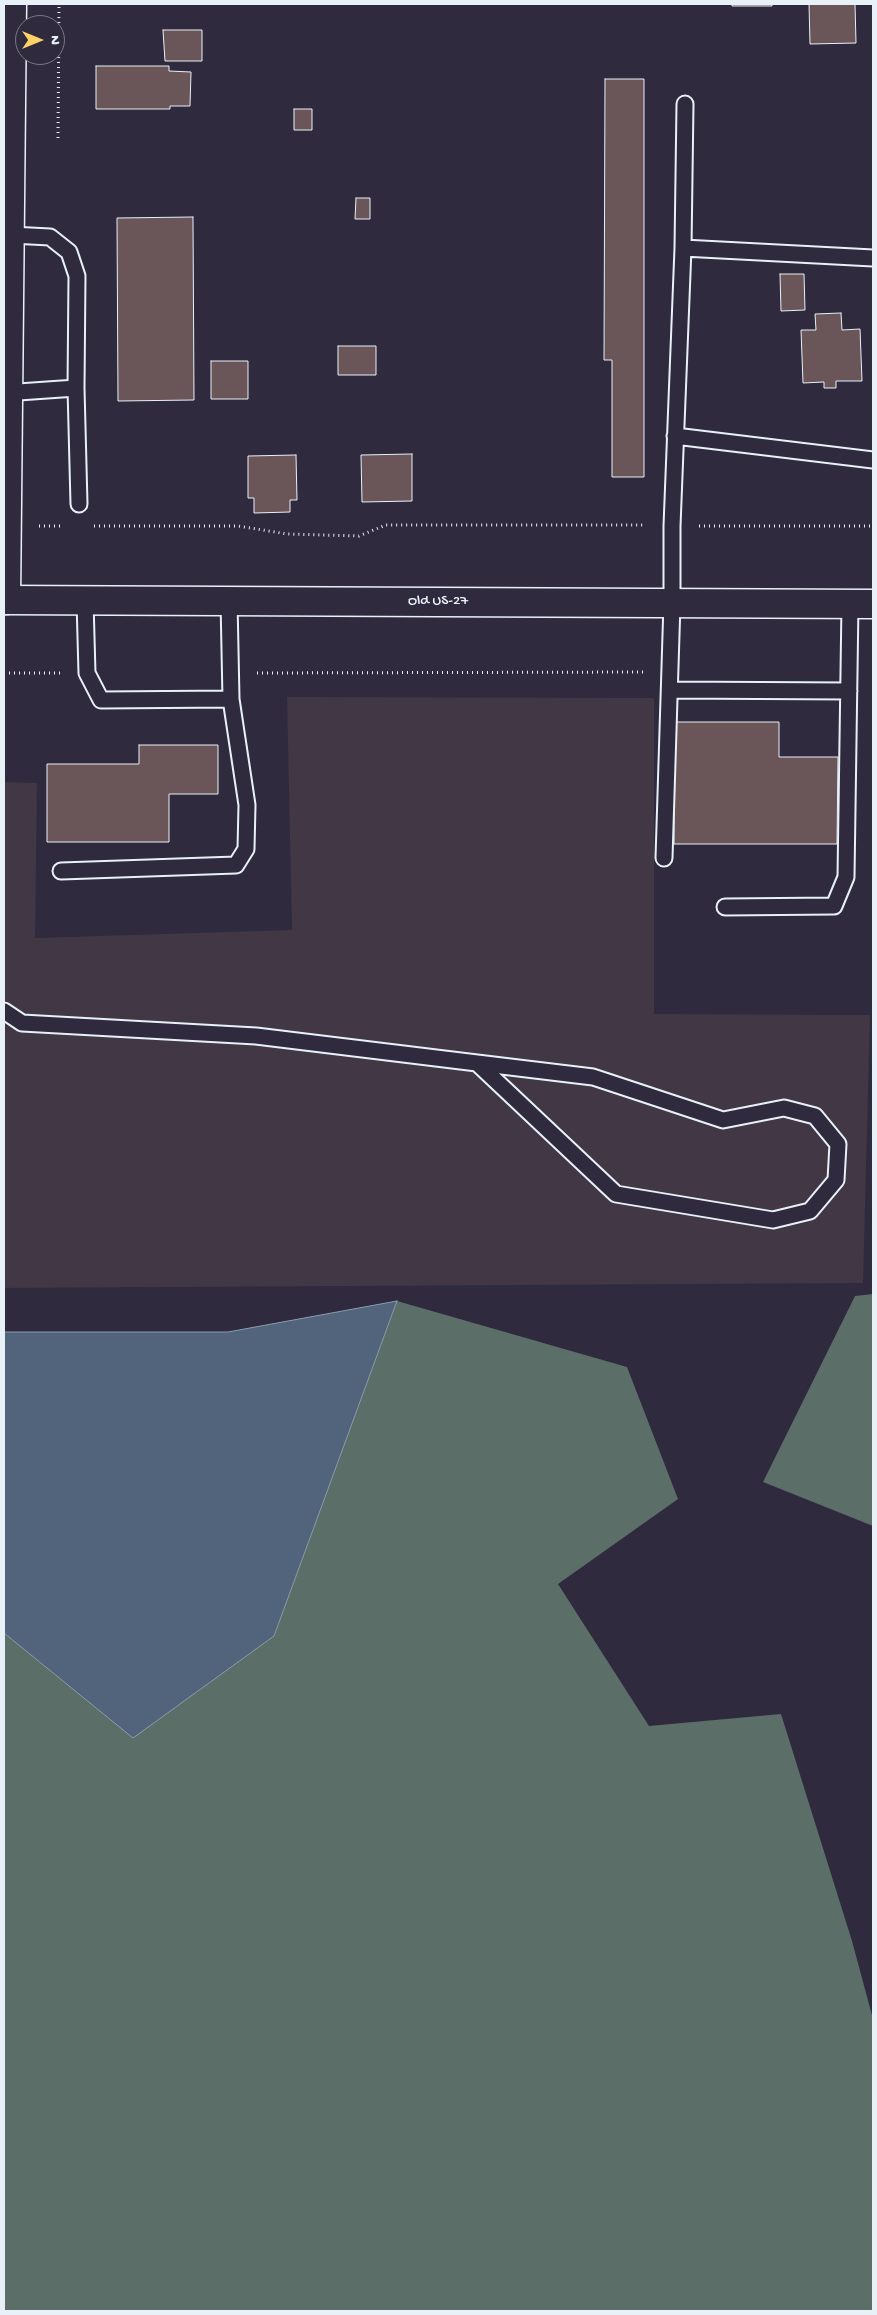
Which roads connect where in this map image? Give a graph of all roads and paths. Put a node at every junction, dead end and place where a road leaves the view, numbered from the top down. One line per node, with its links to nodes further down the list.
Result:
1 (12, 4): 5 (main road)
2 (59, 4): 4 (path)
3 (685, 104): 6 (lane)
4 (58, 138)
5 (11, 235): 8 (lane); 9 (main road)
6 (683, 248): 7 (lane); 10 (lane)
7 (873, 258)
8 (76, 388): 9 (lane); 12 (lane)
9 (6, 393): 13 (main road)
10 (676, 436): 11 (lane); 16 (lane)
11 (873, 460)
12 (79, 504)
13 (8, 526): 14 (path); 22 (main road)
14 (65, 526)
15 (84, 526): 16 (path)
16 (672, 526): 17 (path); 20 (lane)
17 (873, 526)
18 (85, 601): 19 (main road, Old US-27); 22 (main road, Old US-27); 25 (lane)
19 (229, 601): 20 (main road, Old US-27); 26 (lane)
20 (672, 603): 21 (main road, Old US-27); 23 (lane)
21 (862, 604): 28 (lane)
22 (4, 605)
23 (670, 672): 26 (path); 27 (lane)
24 (4, 673): 25 (path)
25 (87, 673): 29 (lane)
26 (230, 673): 29 (lane)
27 (670, 690): 28 (lane); 30 (lane)
28 (849, 691): 32 (lane)
29 (231, 699): 31 (lane)
30 (664, 858)
31 (61, 871)
32 (725, 907)
33 (4, 1011): 34 (lane)
34 (477, 1063): 34 (lane)

